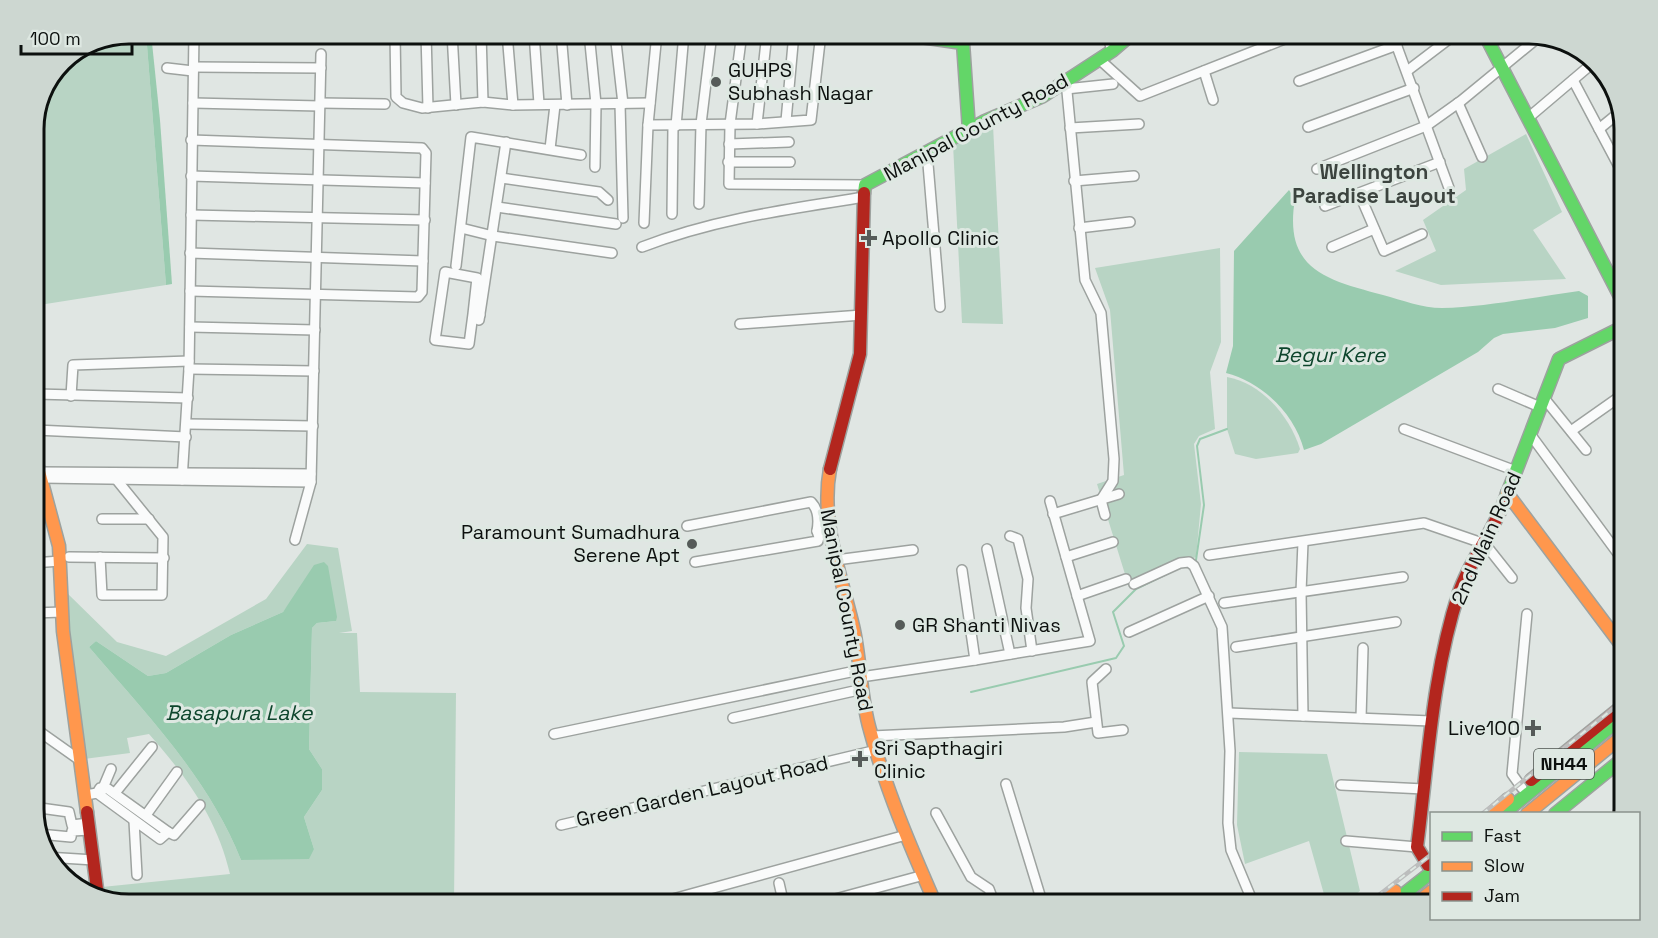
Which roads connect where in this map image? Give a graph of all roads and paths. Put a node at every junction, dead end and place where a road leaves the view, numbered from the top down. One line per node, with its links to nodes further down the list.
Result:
1 (194, 44): 33 (street)
2 (395, 44): 55 (street)
3 (426, 44): 55 (street)
4 (453, 44): 51 (street)
5 (481, 44): 42 (street)
6 (508, 44): 52 (street)
7 (535, 44): 47 (street)
8 (562, 44): 54 (street)
9 (590, 44): 48 (street)
10 (616, 44): 49 (street)
11 (656, 44): 44 (street)
12 (683, 44): 64 (street)
13 (711, 44): 59 (street)
14 (741, 44): 60 (street)
15 (765, 44): 61 (street)
16 (793, 44): 58 (street)
17 (820, 44): 58 (street)
18 (963, 44): 69 (main road)
19 (1110, 44): 26 (street)
20 (1120, 44): 26 (main road, Manipal County Road)
21 (1272, 44): 34 (street)
22 (1443, 44): 35 (street)
23 (1490, 44): 29 (main road)
24 (1530, 44): 29 (street)
25 (1396, 45): 35 (street); 37 (street)
26 (1112, 51): 28 (main road, Manipal County Road)
27 (321, 54): 31 (street)
28 (1100, 60): 34 (street); 39 (main road, Manipal County Road)
29 (1502, 66): 50 (street); 57 (main road)
30 (1588, 67): 36 (street)
31 (321, 68): 33 (street); 45 (street)
32 (167, 69): 33 (street)
33 (194, 69): 43 (street)
34 (1204, 71): 41 (street)
35 (1407, 71): 40 (street)
36 (1573, 80): 57 (street); 68 (street)
37 (1299, 81)
38 (1113, 84): 39 (street)
39 (1066, 85): 67 (street); 69 (main road, Manipal County Road)
40 (1414, 88): 65 (street); 66 (street)
41 (1213, 100)
42 (483, 102): 51 (street); 52 (street)
43 (193, 103): 45 (street); 70 (street)
44 (650, 103): 49 (street); 63 (street)
45 (320, 104): 46 (street); 73 (street)
46 (385, 104)
47 (539, 104): 52 (street); 53 (street)
48 (596, 104): 49 (street); 54 (street); 83 (street)
49 (621, 104): 97 (street)
50 (1458, 104): 65 (street); 78 (street)
51 (456, 105): 55 (street)
52 (513, 105)
53 (555, 105): 54 (street); 75 (street)
54 (567, 105)
55 (428, 108)
56 (1613, 117): 68 (street)
57 (1528, 118): 117 (main road)
58 (786, 121): 61 (street)
59 (701, 124): 60 (street); 64 (street); 95 (street)
60 (730, 124): 61 (street); 74 (street)
61 (757, 124)
62 (1139, 124): 67 (street)
63 (648, 125): 64 (street); 103 (street)
64 (674, 126): 98 (street)
65 (1426, 126): 82 (street); 84 (street)
66 (1308, 127)
67 (1070, 128): 89 (street)
68 (1599, 129): 79 (street)
69 (969, 130): 76 (main road, Manipal County Road)
70 (192, 140): 73 (street); 85 (street)
71 (506, 142): 75 (street); 87 (street); 104 (street)
72 (789, 142): 74 (street)
73 (319, 144): 88 (street); 90 (street)
74 (729, 144): 80 (street)
75 (550, 149): 77 (street)
76 (927, 152): 92 (main road, Manipal County Road); 122 (street)
77 (581, 155)
78 (1482, 157)
79 (1614, 157)
80 (728, 162): 81 (street); 92 (street)
81 (790, 162)
82 (1440, 162): 91 (street); 93 (street)
83 (595, 167)
84 (1317, 169)
85 (191, 176): 88 (street); 99 (street)
86 (1134, 176): 89 (street)
87 (501, 178): 94 (street); 97 (street)
88 (318, 181): 90 (street); 100 (street)
89 (1074, 181): 105 (street)
90 (425, 183): 101 (street)
91 (1449, 188)
92 (865, 190): 109 (street); 124 (main road, Manipal County Road)
93 (1359, 193): 96 (street); 106 (street)
94 (608, 200)
95 (699, 204)
96 (1325, 206)
97 (497, 207): 108 (street)
98 (672, 214)
99 (191, 215): 100 (street); 111 (street)
100 (317, 217): 101 (street); 113 (street)
101 (425, 220): 114 (street)
102 (1130, 222): 105 (street)
103 (644, 223)
104 (461, 228): 108 (street); 115 (street)
105 (1079, 228): 155 (street)
106 (1374, 229): 107 (street); 110 (street)
107 (1422, 234)
108 (493, 236): 112 (street); 121 (street)
109 (642, 247)
110 (1332, 247)
111 (190, 253): 113 (street); 119 (street)
112 (612, 253)
113 (316, 257): 114 (street); 120 (street)
114 (423, 261): 120 (street)
115 (456, 266)
116 (1614, 275): 117 (street)
117 (1611, 278): 118 (main road)
118 (1614, 284)
119 (190, 291): 120 (street); 126 (street)
120 (316, 294): 127 (street)
121 (479, 298): 123 (street); 123 (street)
122 (940, 308)
123 (477, 315): 129 (street)
124 (862, 315): 125 (street); 162 (main road, Manipal County Road)
125 (740, 324)
126 (190, 327): 127 (street); 130 (street)
127 (315, 330): 131 (street)
128 (1614, 331): 137 (main road, 2nd Main Road)
129 (477, 335)
130 (189, 365): 131 (street); 134 (street); 135 (street)
131 (314, 371): 139 (street)
132 (1498, 389): 137 (street)
133 (44, 394): 134 (street)
134 (71, 396): 135 (street)
135 (188, 398): 138 (street)
136 (1614, 401): 142 (street)
137 (1542, 402): 142 (street); 143 (main road, 2nd Main Road)
138 (187, 424): 139 (street); 144 (street)
139 (313, 426): 150 (street)
140 (1404, 429): 146 (street)
141 (44, 430): 144 (street)
142 (1571, 431): 145 (street)
143 (1530, 434): 146 (main road, 2nd Main Road); 168 (street)
144 (186, 437): 149 (street)
145 (1586, 450)
146 (1516, 471): 153 (main road, 2nd Main Road)
147 (44, 475): 149 (street)
148 (44, 475): 151 (street)
149 (182, 476): 150 (street); 151 (street)
150 (311, 478): 164 (street)
151 (116, 479): 160 (street)
152 (44, 487): 175 (main road)
153 (1507, 493): 167 (main road, 2nd Main Road); 191 (main road)
154 (1119, 494): 155 (street)
155 (1101, 500): 157 (street); 158 (street)
156 (1050, 501): 157 (street)
157 (1053, 514): 173 (street)
158 (1106, 515)
159 (102, 519): 160 (street)
160 (149, 519): 174 (street)
161 (687, 526): 162 (street)
162 (823, 530): 176 (main road, Manipal County Road); 178 (street)
163 (1010, 536): 195 (street)
164 (295, 540)
165 (1113, 542): 173 (street)
166 (1303, 542): 167 (street); 171 (street); 182 (street)
167 (1485, 544): 181 (street); 205 (main road, 2nd Main Road)
168 (1614, 548)
169 (987, 549): 196 (street)
170 (913, 550): 176 (street)
171 (1209, 555)
172 (100, 557): 174 (street); 174 (street); 175 (street)
173 (1066, 557): 183 (street)
174 (164, 558)
175 (65, 559): 177 (street); 187 (main road)
176 (837, 560): 199 (main road, Manipal County Road)
177 (44, 562)
178 (694, 562)
179 (962, 570): 197 (street)
180 (1403, 577): 182 (street)
181 (1512, 578)
182 (1301, 592): 185 (street); 192 (street)
183 (1077, 596): 184 (street); 195 (street)
184 (1209, 596): 190 (street); 200 (street)
185 (1224, 603)
186 (44, 612): 187 (street)
187 (63, 612): 217 (main road)
188 (1527, 614): 223 (street)
189 (1396, 622): 192 (street)
190 (1129, 632)
191 (1614, 635)
192 (1301, 637): 193 (street); 202 (street)
193 (1236, 647)
194 (1364, 648): 204 (street)
195 (1032, 651): 196 (street)
196 (1010, 654): 197 (street)
197 (975, 660): 199 (street)
198 (1106, 669): 206 (street)
199 (862, 679): 203 (street); 210 (street); 212 (main road, Manipal County Road)
200 (1228, 713): 202 (street); 260 (street)
201 (1614, 713): 223 (main road)
202 (1303, 716): 204 (street)
203 (733, 718)
204 (1361, 718): 205 (street)
205 (1431, 721): 224 (main road, 2nd Main Road)
206 (1096, 722): 208 (street); 212 (street)
207 (1614, 724): 230 (main road, NH44)
208 (1123, 730)
209 (1614, 731): 231 (main road)
210 (554, 734)
211 (44, 735): 217 (street)
212 (873, 735): 216 (main road, Manipal County Road)
213 (1614, 743): 232 (main road)
214 (152, 747): 226 (street)
215 (1614, 749): 233 (main road, NH44)
216 (878, 750): 238 (street, Green Garden Layout Road); 242 (main road, Manipal County Road)
217 (81, 761): 225 (main road)
218 (1614, 766): 234 (main road)
219 (111, 769): 225 (street)
220 (177, 772): 236 (street)
221 (1005, 784): 259 (street)
222 (1341, 785): 224 (street)
223 (1522, 788): 229 (main road)
224 (1424, 789): 245 (main road, 2nd Main Road)
225 (96, 792): 226 (street); 237 (street); 239 (main road)
226 (115, 793): 236 (street)
227 (200, 805): 241 (street)
228 (44, 809): 240 (street)
229 (1492, 812)
230 (1504, 812)
231 (1514, 812)
232 (1528, 812)
233 (1535, 812)
234 (1560, 812)
235 (936, 813): 258 (street)
236 (146, 815): 241 (street)
237 (134, 821): 241 (street); 249 (street)
238 (561, 825)
239 (90, 826): 240 (street); 247 (main road)
240 (72, 828): 243 (street)
241 (168, 832)
242 (906, 834): 250 (main road, Manipal County Road); 254 (street)
243 (47, 835)
244 (1346, 841): 245 (street)
245 (1417, 847): 248 (main road)
246 (59, 858): 247 (street)
247 (94, 860): 253 (main road)
248 (1430, 866): 261 (main road); 262 (main road)
249 (137, 874)
250 (924, 876): 256 (street); 257 (main road, Manipal County Road)
251 (1430, 880): 263 (main road)
252 (779, 883): 255 (street)
253 (97, 888)
254 (691, 894)
255 (782, 894)
256 (855, 894)
257 (931, 894)
258 (991, 894)
259 (1040, 894)
260 (1250, 894)
261 (1392, 894)
262 (1401, 894)
263 (1413, 894)

